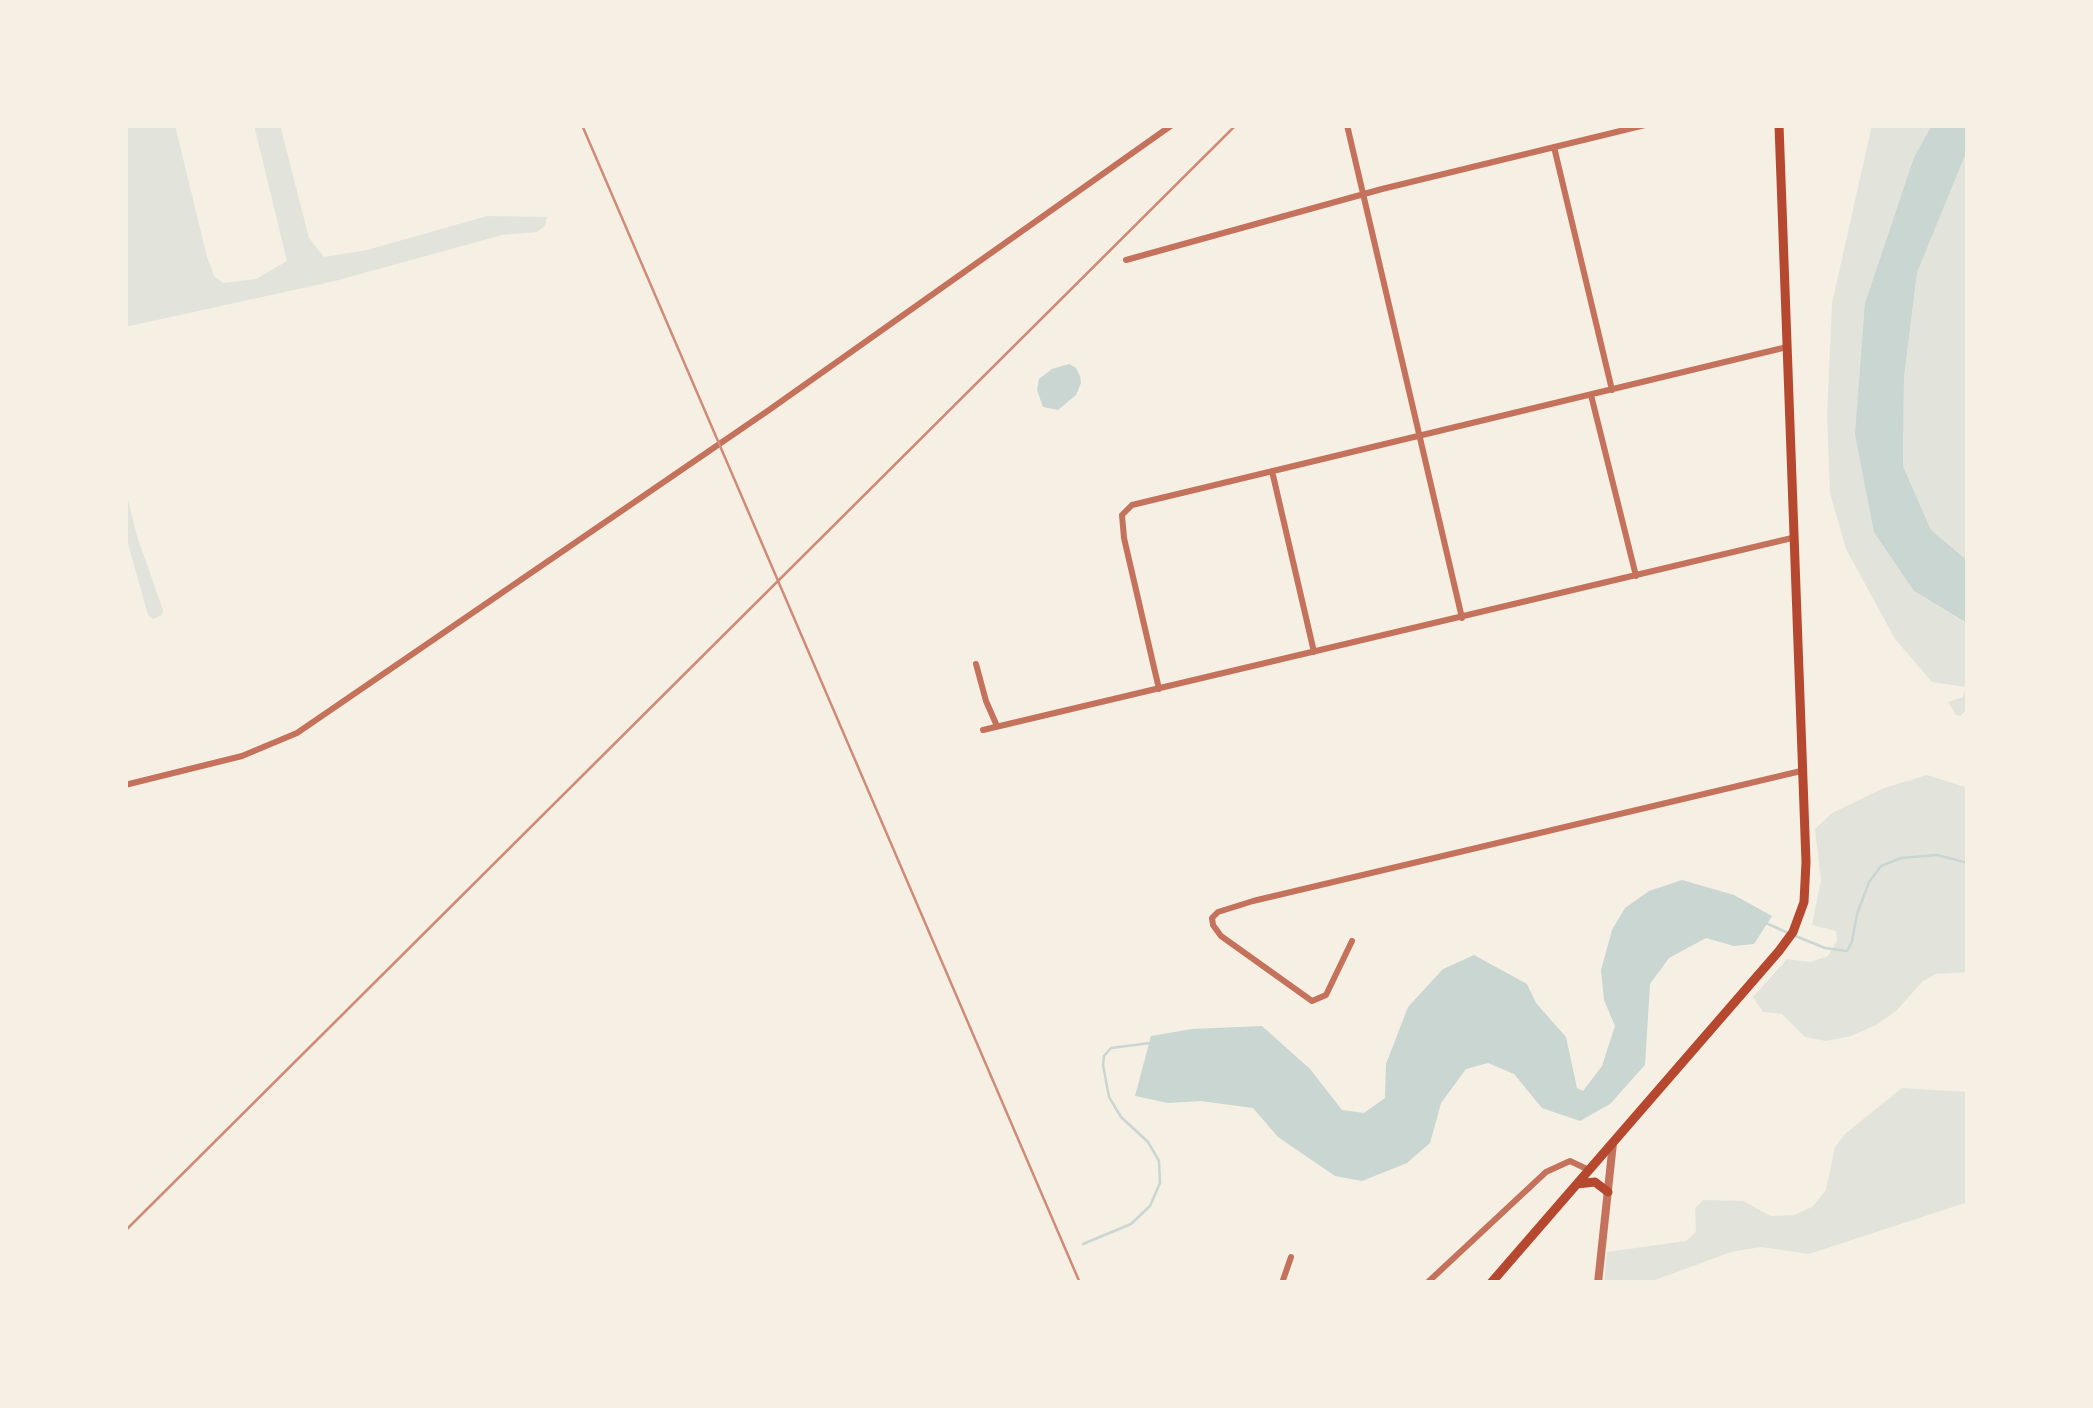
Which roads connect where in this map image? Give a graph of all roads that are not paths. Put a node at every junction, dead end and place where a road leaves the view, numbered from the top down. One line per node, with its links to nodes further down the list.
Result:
1 (1172, 125): 22 (street)
2 (1347, 125): 6 (street)
3 (1645, 125): 5 (street)
4 (1780, 125): 8 (main road)
5 (1554, 147): 6 (street); 9 (street)
6 (1364, 194): 7 (street); 11 (street)
7 (1126, 260)
8 (1787, 347): 9 (street); 13 (main road)
9 (1612, 390): 10 (street)
10 (1592, 395): 11 (street); 14 (street)
11 (1420, 435): 12 (street); 15 (street)
12 (1272, 472): 16 (street); 18 (street)
13 (1792, 538): 14 (street); 21 (main road)
14 (1636, 576): 15 (street)
15 (1462, 618): 16 (street)
16 (1314, 652): 18 (street)
17 (976, 664): 19 (street)
18 (1159, 689): 19 (street)
19 (997, 726): 20 (street)
20 (983, 730)
21 (1800, 771): 23 (street); 24 (main road)
22 (125, 784)
23 (1352, 940)
24 (1614, 1143): 25 (main road); 27 (street)
25 (1589, 1170): 26 (main road); 30 (street)
26 (1577, 1184): 27 (main road); 31 (main road)
27 (1608, 1192): 32 (street)
28 (1292, 1256): 29 (street)
29 (1282, 1283)
30 (1428, 1283)
31 (1490, 1283)
32 (1598, 1283)

